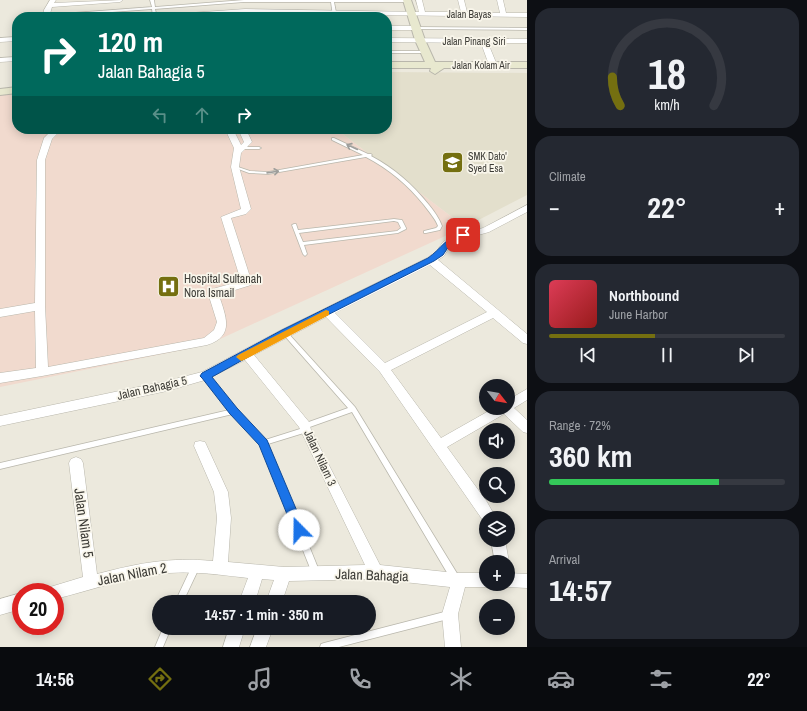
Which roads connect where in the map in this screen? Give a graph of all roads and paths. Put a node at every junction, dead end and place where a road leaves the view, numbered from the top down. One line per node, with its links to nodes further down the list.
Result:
1 (120, 0): 9 (street)
2 (152, 0): 10 (lane)
3 (244, 0): 4 (lane); 10 (lane); 13 (street)
4 (332, 0): 8 (lane); 14 (lane)
5 (419, 0): 17 (street)
6 (461, 0): 18 (street)
7 (500, 0): 19 (street)
8 (407, 1): 16 (street)
9 (52, 3)
10 (153, 8): 11 (lane); 12 (lane)
11 (100, 12)
12 (154, 12)
13 (246, 12)
14 (334, 12)
15 (392, 12): 16 (street, Jalan Bayas)
16 (410, 12): 17 (street, Jalan Bayas); 22 (street)
17 (422, 13): 18 (street, Jalan Bayas)
18 (464, 14): 19 (street, Jalan Bayas)
19 (503, 14): 20 (street, Jalan Bayas)
20 (527, 15)
21 (392, 22): 22 (street)
22 (415, 25): 23 (street); 24 (lane); 28 (street)
23 (392, 27)
24 (527, 29)
25 (12, 39): 26 (street)
26 (0, 40)
27 (392, 40): 28 (street, Jalan Pinang Siri)
28 (420, 40): 29 (street, Jalan Pinang Siri); 32 (street)
29 (484, 41): 30 (street, Jalan Pinang Siri); 35 (street)
30 (527, 41)
31 (392, 52): 32 (lane)
32 (425, 52): 38 (street)
33 (12, 59): 34 (street)
34 (0, 60)
35 (493, 65): 36 (street, Jalan Kolam Air); 38 (street, Jalan Kolam Air)
36 (527, 65)
37 (392, 66): 38 (street)
38 (432, 67): 39 (street); 40 (street, Jalan Kolam Air)
39 (392, 70)
40 (527, 71)
41 (12, 86): 42 (street)
42 (0, 87)
43 (12, 91): 44 (street)
44 (0, 92)
45 (52, 134): 60 (street)
46 (231, 134): 50 (street)
47 (244, 134): 50 (street)
48 (333, 138): 51 (lane, one-way to 48)
49 (259, 148): 50 (lane)
50 (239, 150): 52 (street)
51 (370, 155): 52 (lane, one-way to 51); 56 (lane)
52 (235, 168): 68 (street)
53 (527, 208): 59 (street, Jalan Bahagia 5)
54 (294, 225): 55 (lane)
55 (296, 232): 57 (lane); 57 (lane)
56 (426, 232)
57 (301, 244): 58 (lane)
58 (304, 254)
59 (431, 260): 61 (street, Jalan Bahagia 5); 63 (street)
60 (40, 306): 62 (street); 68 (street)
61 (328, 312): 64 (street, Jalan Bahagia 5); 67 (street)
62 (0, 313)
63 (494, 313): 65 (street); 67 (street)
64 (285, 333): 66 (street, Jalan Bahagia 5); 73 (lane)
65 (527, 340)
66 (247, 354): 69 (street, Jalan Bahagia 5); 78 (street, Jalan Nilam 3)
67 (384, 369): 82 (street)
68 (42, 372): 70 (street)
69 (205, 376): 74 (lane); 77 (street, Jalan Bahagia 5)
70 (0, 378)
71 (527, 394): 72 (street)
72 (515, 402)
73 (353, 409): 78 (lane); 92 (lane)
74 (234, 411): 80 (lane); 84 (lane)
75 (493, 415): 82 (street)
76 (513, 415): 79 (street)
77 (0, 421)
78 (305, 428): 80 (lane); 88 (street, Jalan Nilam 3)
79 (527, 428)
80 (264, 443): 91 (lane)
81 (200, 446): 87 (street)
82 (439, 446): 85 (street)
83 (76, 463): 96 (street, Jalan Nilam 5)
84 (0, 466)
85 (484, 511)
86 (196, 566): 87 (street, Jalan Nilam 2); 96 (street, Jalan Nilam 2); 98 (lane)
87 (220, 568): 89 (street, Jalan Nilam 2)
88 (376, 572): 91 (street, Jalan Bahagia); 92 (street, Jalan Bahagia)
89 (257, 573): 90 (street, Jalan Bahagia); 99 (street)
90 (284, 574): 91 (street, Jalan Bahagia); 100 (street)
91 (317, 574)
92 (456, 580): 93 (street, Jalan Bahagia); 103 (street)
93 (479, 580)
94 (515, 580): 95 (street)
95 (527, 581)
96 (92, 582): 97 (street, Jalan Nilam 2)
97 (64, 590)
98 (182, 595)
99 (249, 595)
100 (276, 595)
101 (12, 604): 102 (street)
102 (0, 607)
103 (450, 614): 110 (lane); 111 (street)
104 (164, 635): 107 (lane)
105 (234, 635): 108 (street)
106 (262, 635): 109 (street)
107 (159, 647)
108 (230, 647)
109 (258, 647)
110 (324, 647)
111 (453, 647)

